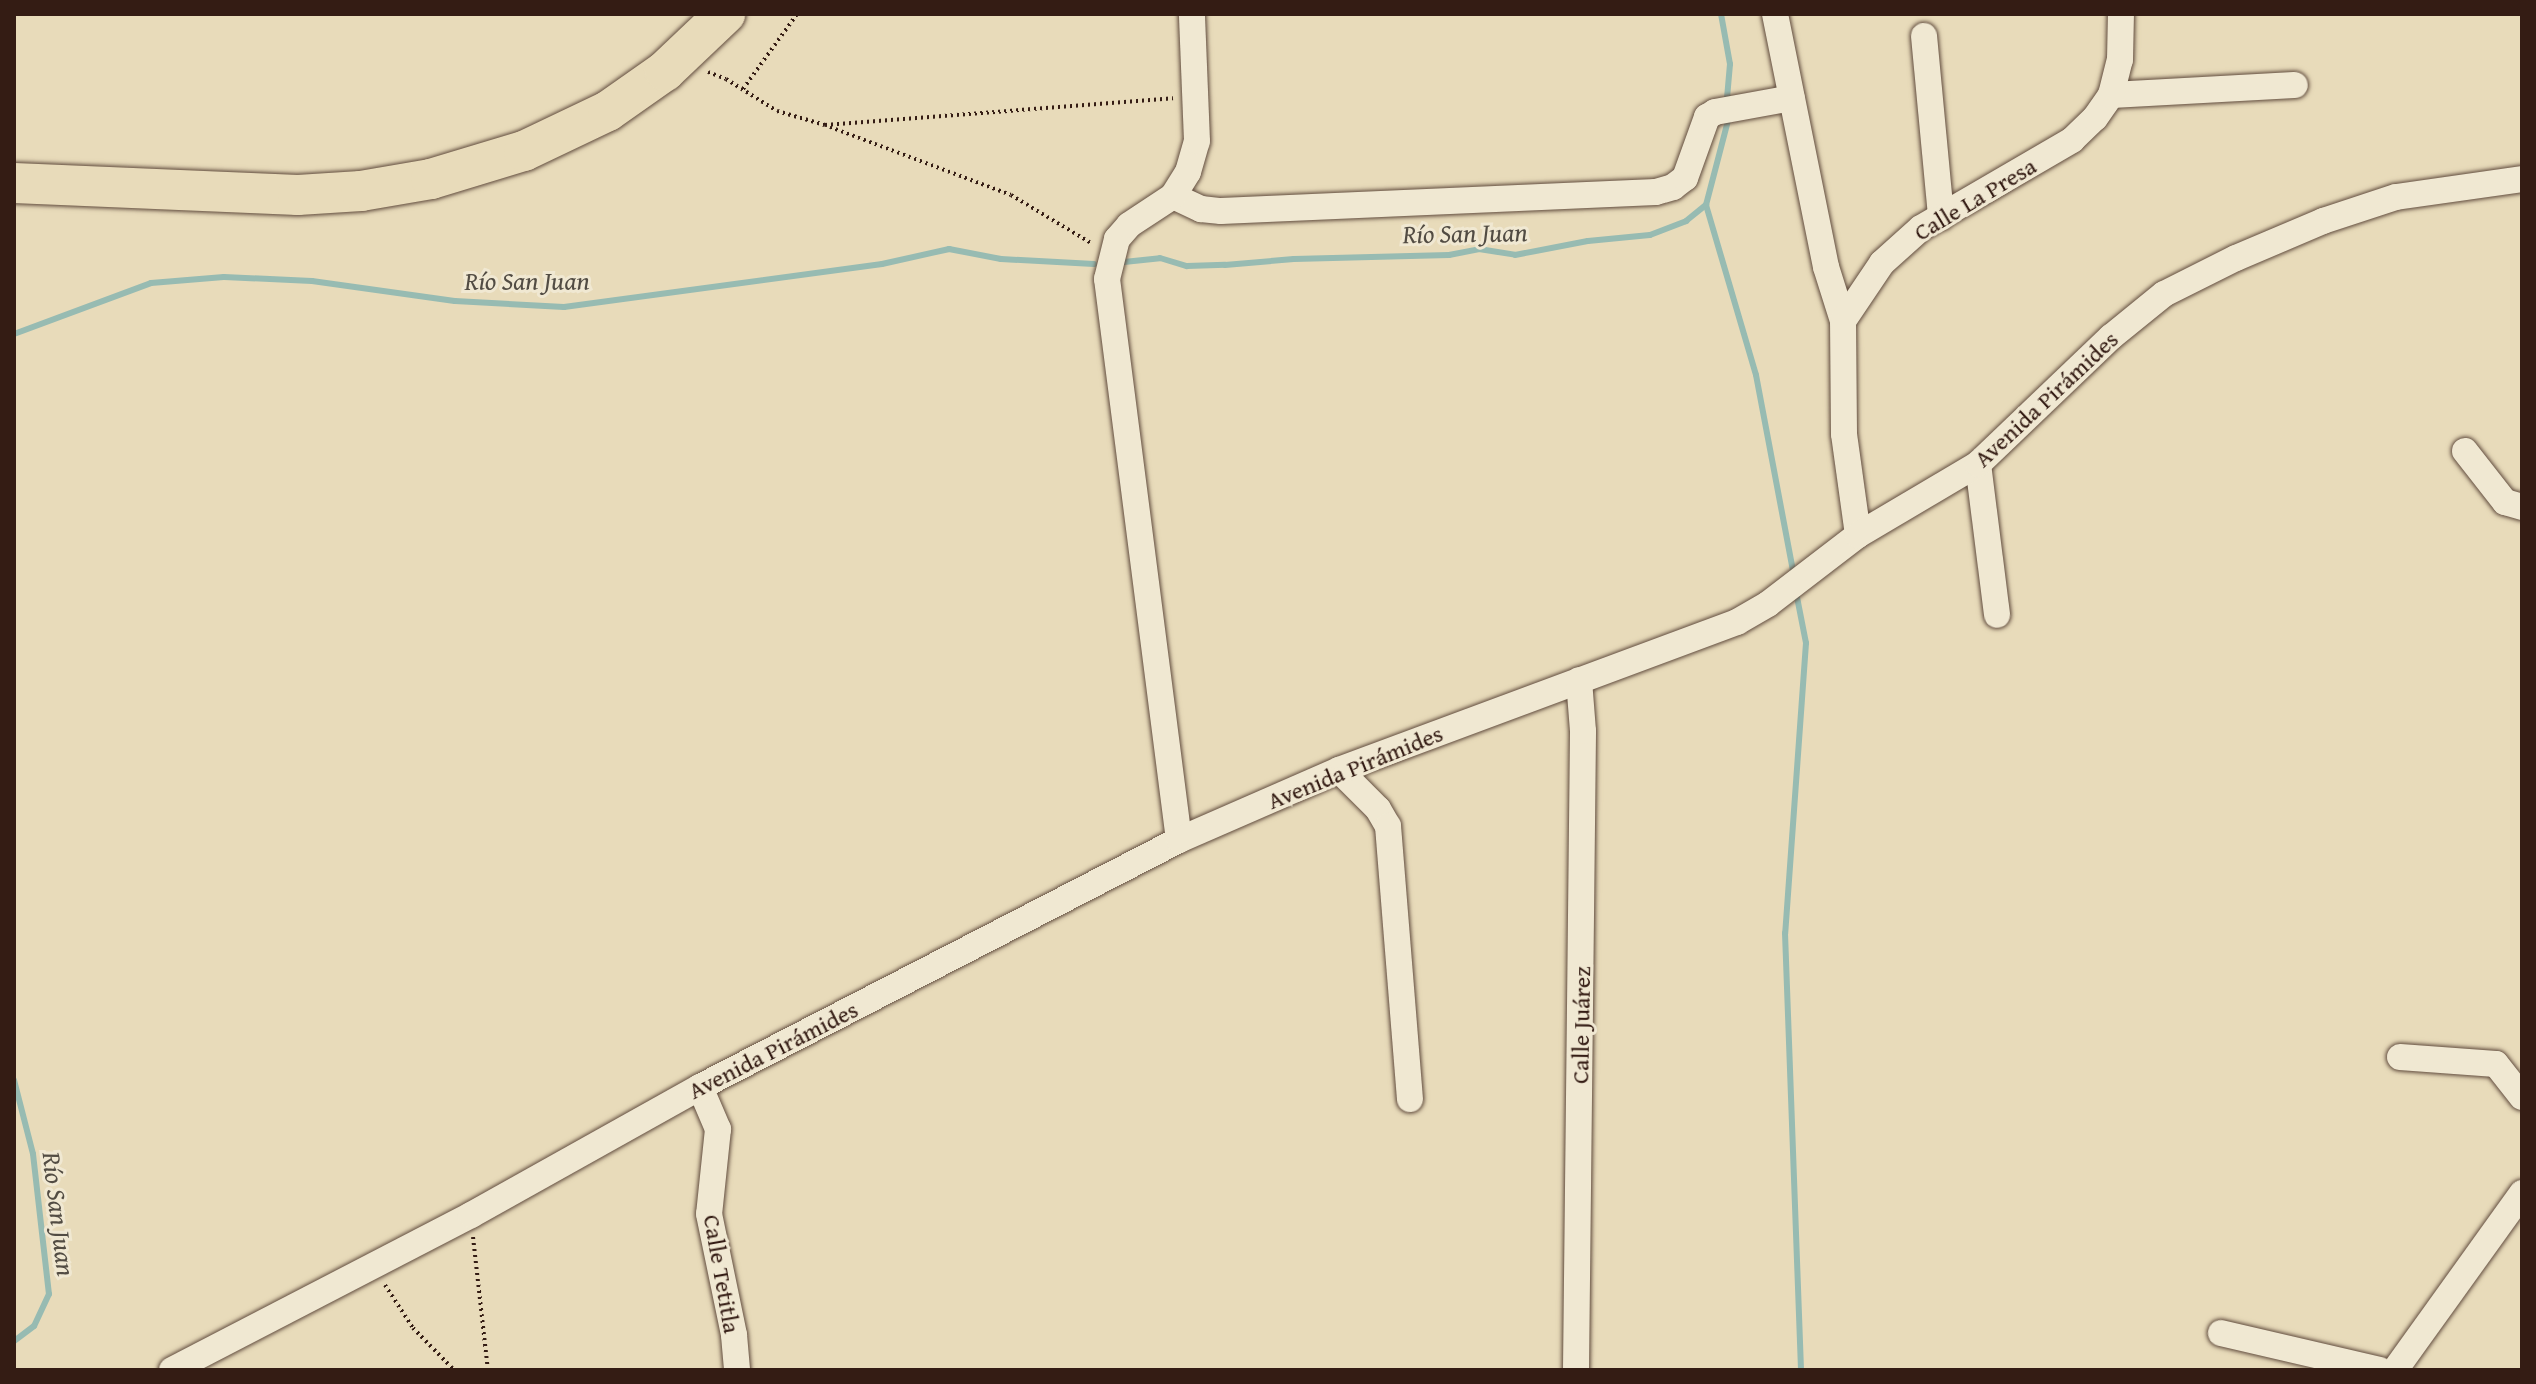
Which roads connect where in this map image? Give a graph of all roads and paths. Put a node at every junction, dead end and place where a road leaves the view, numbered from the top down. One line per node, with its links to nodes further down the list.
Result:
1 (725, 14): 7 (highway)
2 (797, 14): 9 (path)
3 (1192, 14): 11 (street)
4 (1775, 14): 12 (street)
5 (2121, 14): 10 (street, Calle La Presa)
6 (1924, 36): 17 (street)
7 (665, 71): 9 (path); 15 (highway)
8 (2295, 85): 10 (street)
9 (743, 89): 13 (path)
10 (2111, 95): 17 (street, Calle La Presa)
11 (1196, 97): 13 (path); 16 (street)
12 (1792, 98): 16 (street); 19 (street)
13 (825, 125): 18 (path)
14 (2522, 179): 21 (street, Avenida Pirámides)
15 (17, 187)
16 (1173, 196): 18 (street)
17 (1941, 217): 19 (street, Calle La Presa)
18 (1110, 256): 27 (street)
19 (1843, 321): 23 (street)
20 (2465, 451): 22 (street)
21 (1978, 464): 23 (street, Avenida Pirámides); 24 (street)
22 (2522, 507)
23 (1858, 535): 25 (street, Avenida Pirámides)
24 (1997, 615)
25 (1579, 680): 26 (street, Avenida Pirámides); 41 (street, Calle Juárez)
26 (1339, 770): 27 (street, Avenida Pirámides); 31 (street)
27 (1179, 840): 29 (street, Avenida Pirámides)
28 (2400, 1057): 30 (street)
29 (700, 1087): 33 (street, Avenida Pirámides); 40 (street, Calle Tetitla)
30 (2522, 1097)
31 (1410, 1099)
32 (2522, 1193): 43 (street)
33 (471, 1215): 34 (street, Avenida Pirámides); 39 (path)
34 (373, 1267): 36 (street, Avenida Pirámides); 38 (path)
35 (2221, 1333): 42 (street)
36 (208, 1362): 37 (street, Avenida Pirámides)
37 (172, 1370)
38 (454, 1370)
39 (488, 1370)
40 (737, 1370)
41 (1576, 1370)
42 (2380, 1370)
43 (2395, 1370)

